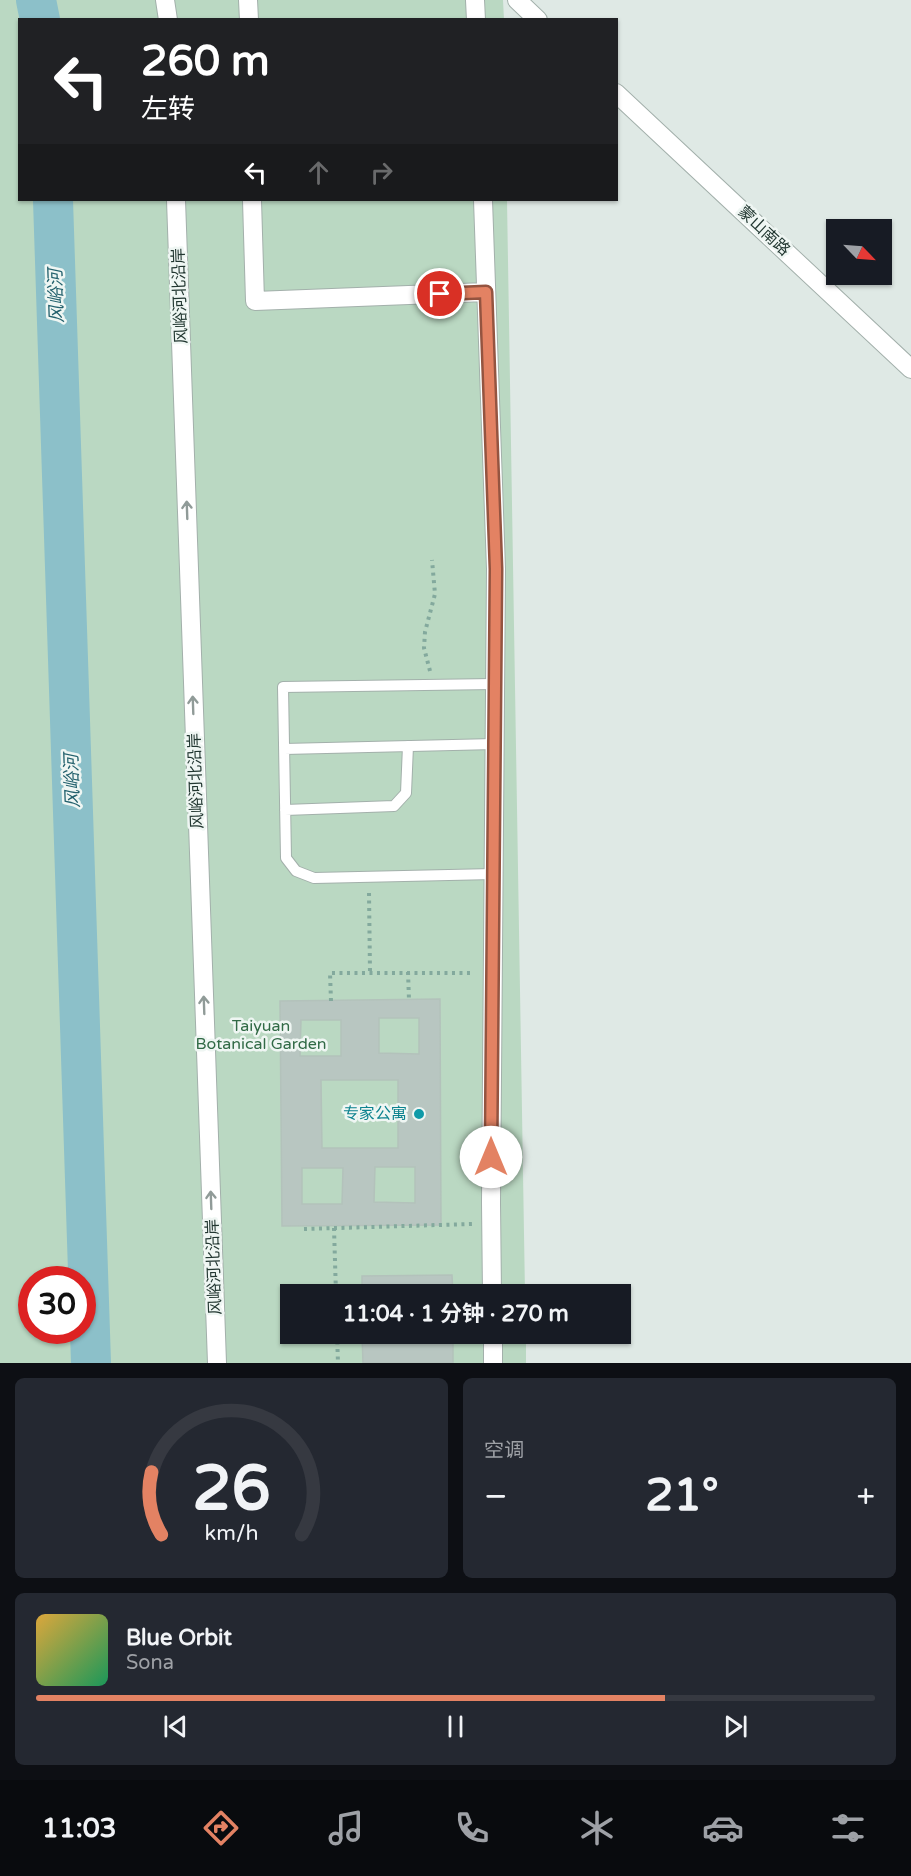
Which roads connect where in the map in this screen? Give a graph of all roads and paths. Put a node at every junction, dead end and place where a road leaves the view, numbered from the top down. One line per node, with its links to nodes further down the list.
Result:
1 (165, 0): 5 (street)
2 (248, 0): 6 (street)
3 (475, 0): 7 (street)
4 (517, 0): 8 (street)
5 (168, 18)
6 (249, 18)
7 (476, 18)
8 (536, 18)
9 (618, 95): 14 (street, 蒙山南路)
10 (176, 201): 36 (street, 风峪河北沿岸, one-way to 10)
11 (252, 201): 13 (street)
12 (483, 201): 13 (street)
13 (486, 292): 16 (street)
14 (911, 369)
15 (432, 560): 17 (path)
16 (495, 684): 17 (lane); 18 (street)
17 (433, 685): 20 (lane)
18 (495, 744): 19 (lane); 22 (street)
19 (408, 746): 20 (lane); 21 (lane)
20 (284, 749): 21 (lane)
21 (285, 810): 23 (lane)
22 (494, 874): 23 (lane); 26 (street)
23 (369, 877): 24 (path)
24 (370, 972): 25 (path); 28 (path)
25 (408, 972): 26 (path); 27 (path)
26 (493, 973): 29 (street)
27 (409, 1000)
28 (331, 1001)
29 (491, 1223): 30 (path); 33 (street)
30 (334, 1228): 31 (path); 32 (path)
31 (304, 1229)
32 (336, 1284)
33 (492, 1284)
34 (337, 1344): 37 (path)
35 (493, 1344): 38 (street)
36 (217, 1363)
37 (338, 1363)
38 (493, 1363)

